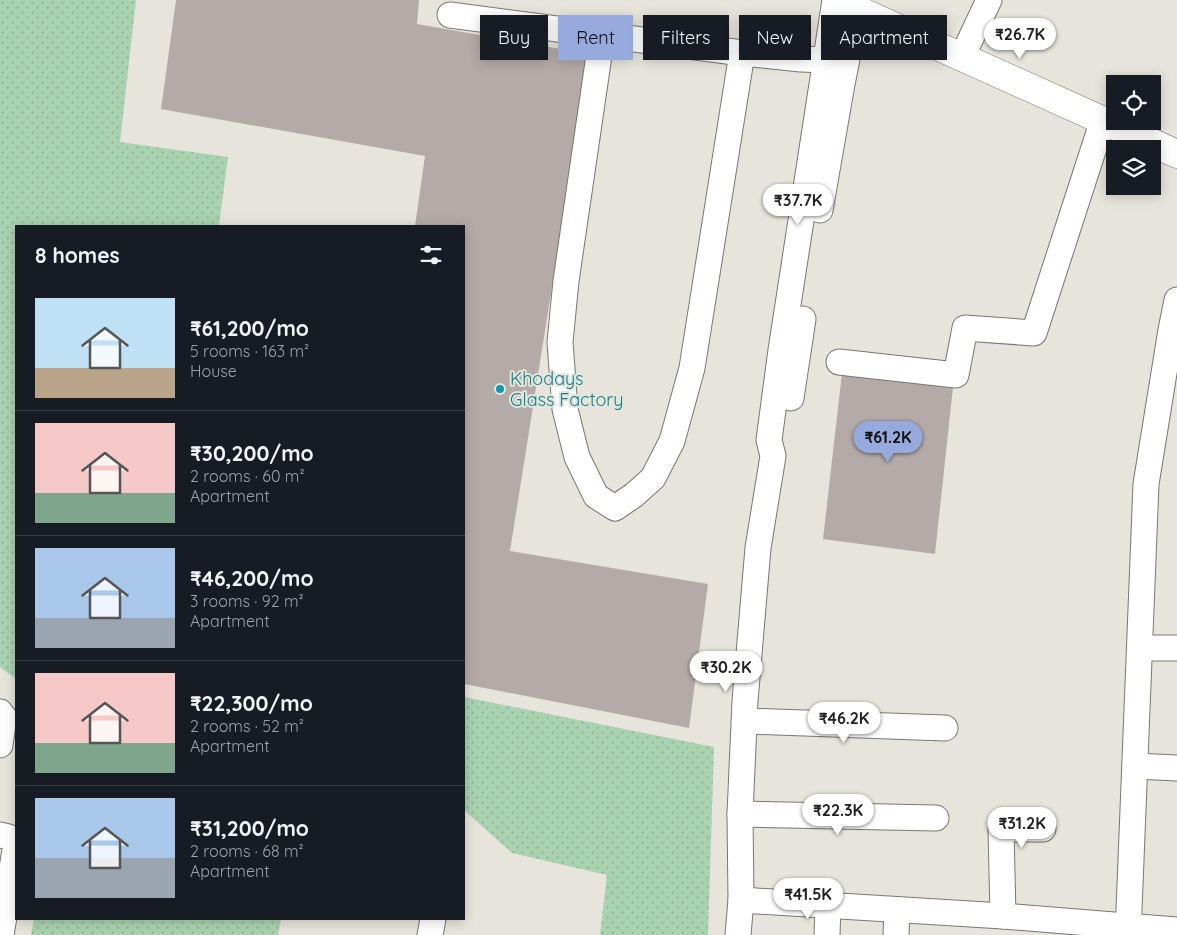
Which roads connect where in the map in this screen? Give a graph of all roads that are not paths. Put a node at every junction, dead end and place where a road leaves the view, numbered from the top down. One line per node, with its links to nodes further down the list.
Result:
1 (989, 0): 8 (street)
2 (845, 3): 4 (street); 8 (main road); 16 (street)
3 (450, 15): 5 (street)
4 (841, 15)
5 (558, 29)
6 (633, 39): 7 (street)
7 (739, 53)
8 (962, 56): 12 (main road)
9 (598, 60): 10 (street)
10 (741, 60)
11 (826, 60): 16 (street)
12 (1102, 120): 13 (main road); 15 (street)
13 (1177, 154)
14 (1177, 300): 17 (street)
15 (839, 362)
16 (773, 456): 20 (street)
17 (1140, 648): 18 (street); 23 (street)
18 (1177, 648)
19 (0, 712): 22 (street)
20 (745, 721): 21 (street); 25 (street)
21 (945, 728)
22 (0, 745)
23 (1135, 766): 24 (street); 37 (street)
24 (1177, 768)
25 (740, 814): 26 (street); 31 (street)
26 (936, 818)
27 (1043, 828): 34 (street)
28 (0, 835): 29 (street)
29 (15, 842)
30 (15, 850): 39 (street)
31 (741, 900): 32 (street); 41 (street)
32 (828, 906): 33 (street); 42 (street)
33 (898, 910): 34 (street); 43 (street)
34 (1003, 916): 36 (street)
35 (433, 920): 40 (street)
36 (1039, 927): 37 (street)
37 (1128, 930): 38 (street)
38 (1177, 930)
39 (1, 935)
40 (430, 935)
41 (738, 935)
42 (827, 935)
43 (896, 935)

